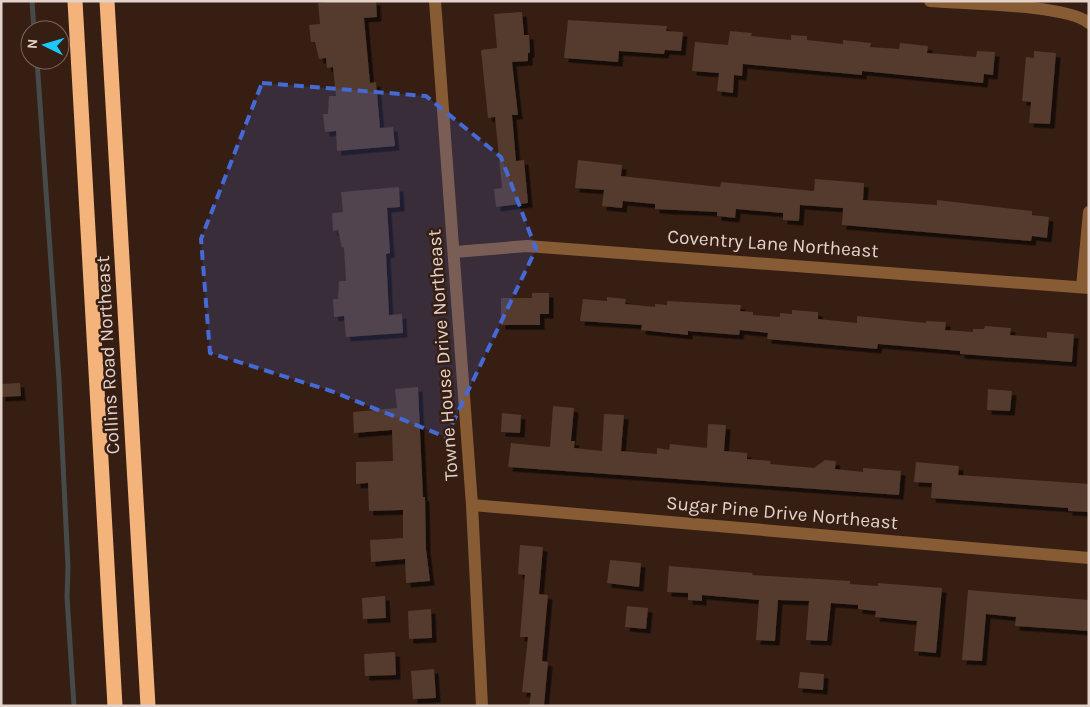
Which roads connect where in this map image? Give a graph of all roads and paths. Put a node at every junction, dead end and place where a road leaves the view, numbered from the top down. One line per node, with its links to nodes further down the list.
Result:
1 (75, 1): 11 (highway, Collins Road Northeast)
2 (107, 1): 12 (highway, Collins Road Northeast)
3 (435, 1): 7 (street, Towne House Drive Northeast)
4 (930, 1): 5 (street)
5 (1089, 24)
6 (1089, 212): 8 (street)
7 (455, 252): 8 (street, Coventry Lane Northeast); 9 (street, Towne House Drive Northeast)
8 (1085, 287)
9 (472, 506): 10 (street, Sugar Pine Drive Northeast); 13 (street, Towne House Drive Northeast)
10 (1089, 558)
11 (115, 706)
12 (148, 706)
13 (482, 706)

